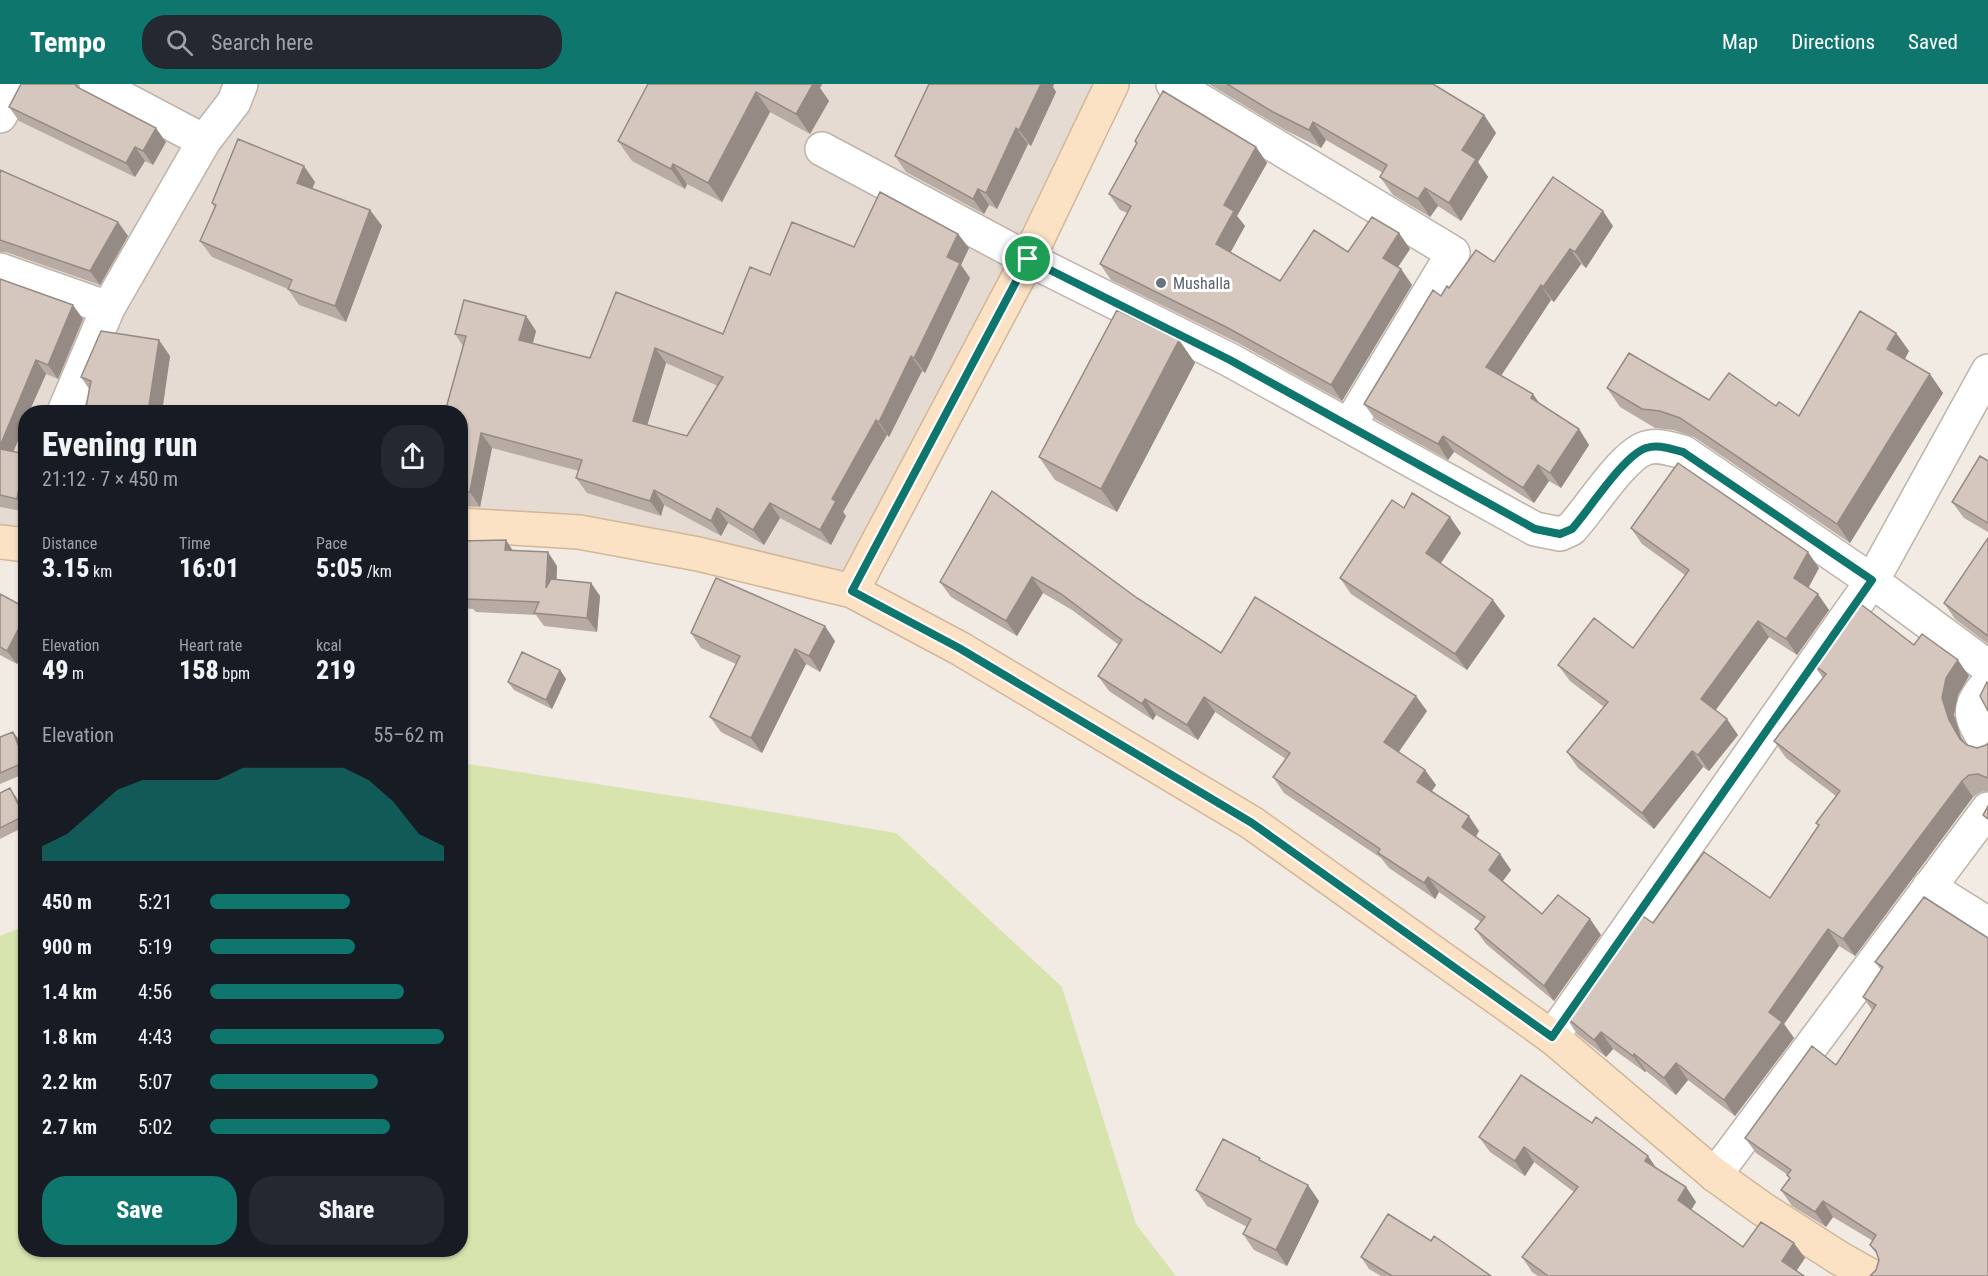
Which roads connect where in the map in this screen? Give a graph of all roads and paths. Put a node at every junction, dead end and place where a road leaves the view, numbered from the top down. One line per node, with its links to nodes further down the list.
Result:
1 (17, 84): 6 (street)
2 (96, 84): 7 (street)
3 (241, 84): 7 (street)
4 (1112, 84): 9 (street)
5 (1173, 84): 14 (street)
6 (0, 116)
7 (204, 141): 11 (street)
8 (822, 149): 9 (street)
9 (1028, 259): 14 (street); 19 (street)
10 (0, 270): 11 (street)
11 (108, 308): 13 (street)
12 (1988, 372): 18 (street)
13 (67, 405)
14 (1349, 426): 18 (street)
15 (468, 525): 19 (street)
16 (0, 542): 17 (street)
17 (18, 544)
18 (1872, 580): 20 (street); 26 (street)
19 (852, 591): 26 (street)
20 (1988, 667)
21 (1988, 683): 22 (street)
22 (1988, 746)
23 (1988, 809): 24 (street)
24 (1929, 887): 25 (street); 27 (street)
25 (1988, 924)
26 (1552, 1037): 27 (street)
27 (1715, 1175): 28 (street)
28 (1871, 1276)

